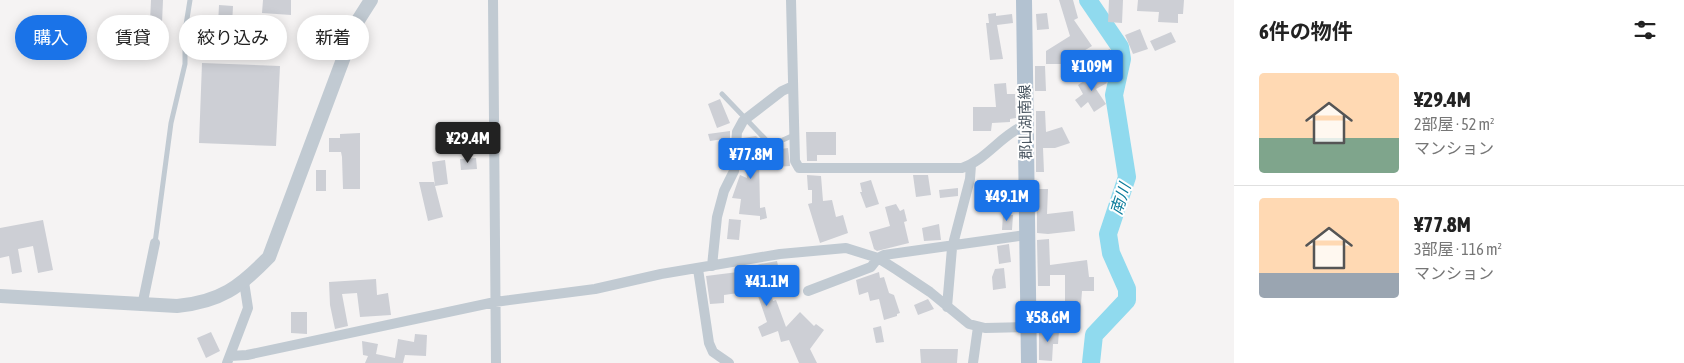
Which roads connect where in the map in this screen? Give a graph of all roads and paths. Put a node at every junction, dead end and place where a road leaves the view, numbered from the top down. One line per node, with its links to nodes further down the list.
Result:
1 (190, 0): 13 (lane)
2 (371, 0): 18 (street)
3 (493, 0): 21 (street)
4 (791, 0): 6 (street)
5 (1024, 0): 9 (main road, 郡山湖南線)
6 (793, 86): 8 (street); 10 (street)
7 (722, 94): 8 (lane)
8 (746, 118): 10 (lane); 16 (street)
9 (1025, 125): 11 (street); 12 (main road, 郡山湖南線)
10 (794, 134): 11 (street)
11 (971, 165): 14 (street)
12 (1026, 235): 14 (street); 25 (main road, 郡山湖南線)
13 (155, 243): 22 (street)
14 (953, 244): 15 (street); 23 (street)
15 (878, 258): 16 (street); 19 (street); 23 (street)
16 (712, 266): 17 (street)
17 (698, 269): 21 (street); 28 (street)
18 (244, 282): 22 (street); 26 (street)
19 (808, 291)
20 (0, 296): 22 (street)
21 (495, 302): 26 (street); 27 (street)
22 (142, 306)
23 (947, 307): 24 (street)
24 (978, 327): 25 (street); 29 (street)
25 (1028, 327): 30 (main road, 郡山湖南線)
26 (228, 359)
27 (496, 363)
28 (729, 363)
29 (973, 363)
30 (1032, 363)

